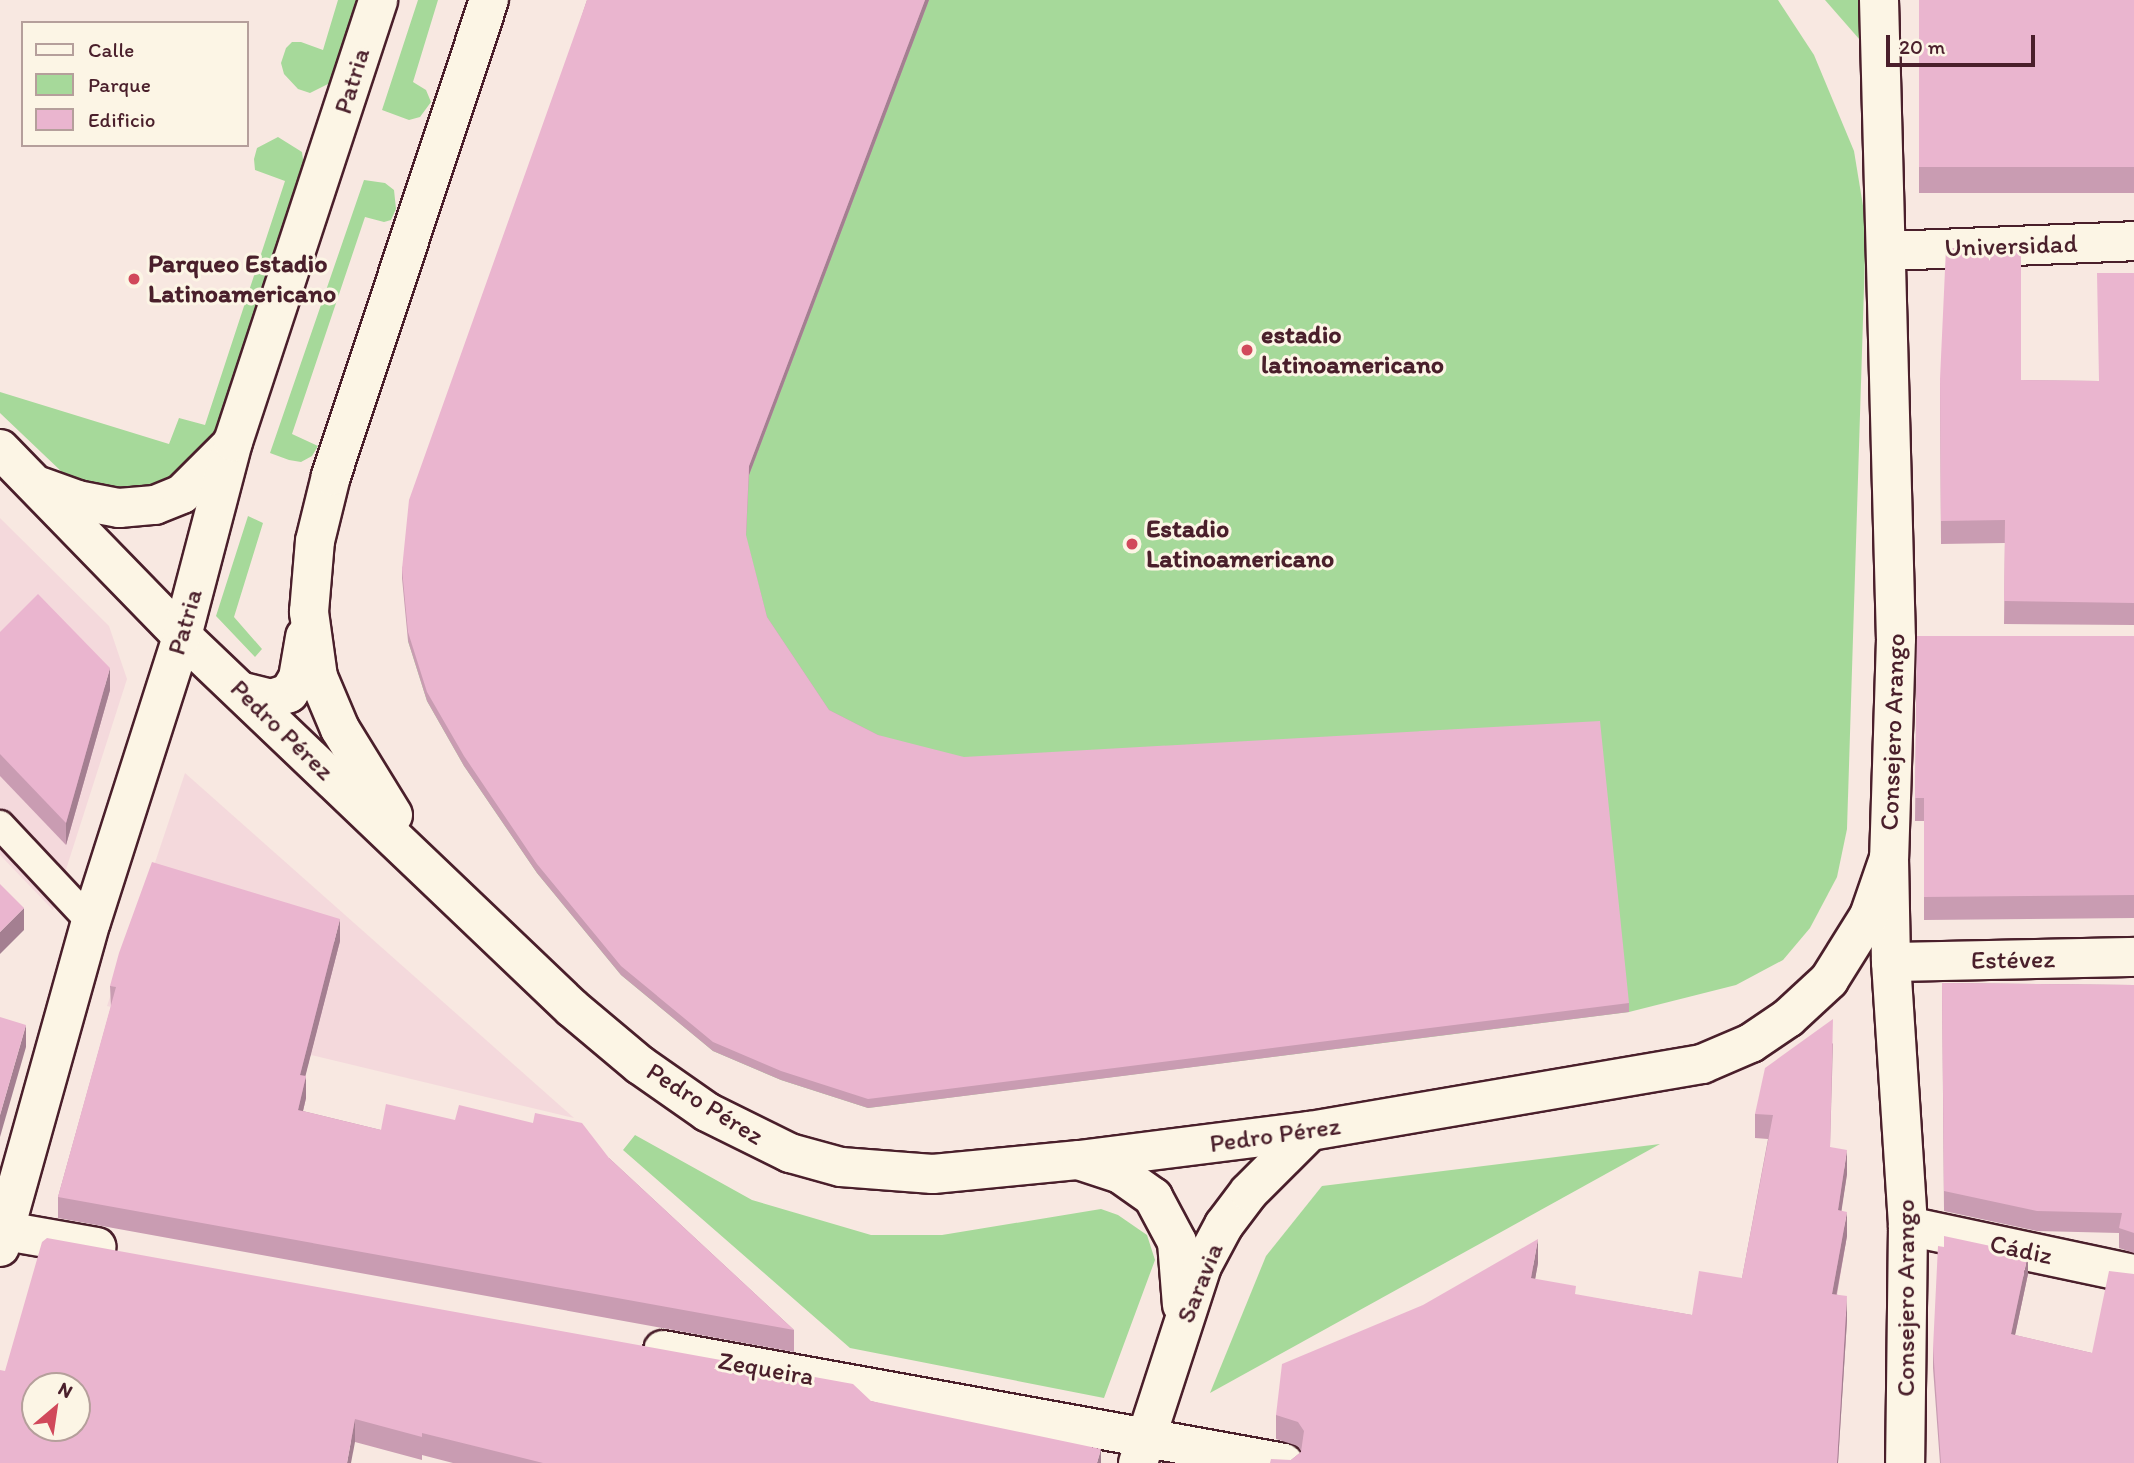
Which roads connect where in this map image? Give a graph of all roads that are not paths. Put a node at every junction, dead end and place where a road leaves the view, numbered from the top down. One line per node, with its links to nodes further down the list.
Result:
1 (378, 0): 6 (street, Patria)
2 (489, 0): 9 (street)
3 (1879, 0): 5 (street, Consejero Arango)
4 (2134, 240): 5 (street, Universidad)
5 (1889, 251): 13 (street, Consejero Arango)
6 (233, 442): 8 (street); 10 (street, Patria)
7 (0, 449): 8 (street, Pedro Pérez)
8 (36, 484): 10 (street, Pedro Pérez)
9 (309, 612): 11 (street); 14 (street)
10 (182, 636): 11 (street, Pedro Pérez); 15 (street, Patria)
11 (243, 692): 14 (street, Pedro Pérez)
12 (0, 825): 15 (lane)
13 (1889, 858): 17 (street, Consejero Arango); 18 (street, Pedro Pérez)
14 (440, 882): 20 (street, Pedro Pérez)
15 (91, 922): 22 (street, Patria)
16 (2134, 957): 17 (street, Estévez)
17 (1891, 962): 18 (street, Pedro Pérez); 21 (street, Consejero Arango)
18 (1829, 980): 19 (street, Pedro Pérez)
19 (1310, 1131): 20 (street, Pedro Pérez); 25 (street, Saravia)
20 (1079, 1160): 25 (street)
21 (1908, 1226): 24 (street, Cádiz); 29 (street, Consejero Arango)
22 (2, 1236): 23 (street)
23 (129, 1253)
24 (2134, 1274)
25 (1182, 1325): 27 (street, Saravia)
26 (623, 1343): 27 (street, Zequeira)
27 (1141, 1450): 28 (street, Zequeira)
28 (1284, 1463)
29 (1905, 1463)

